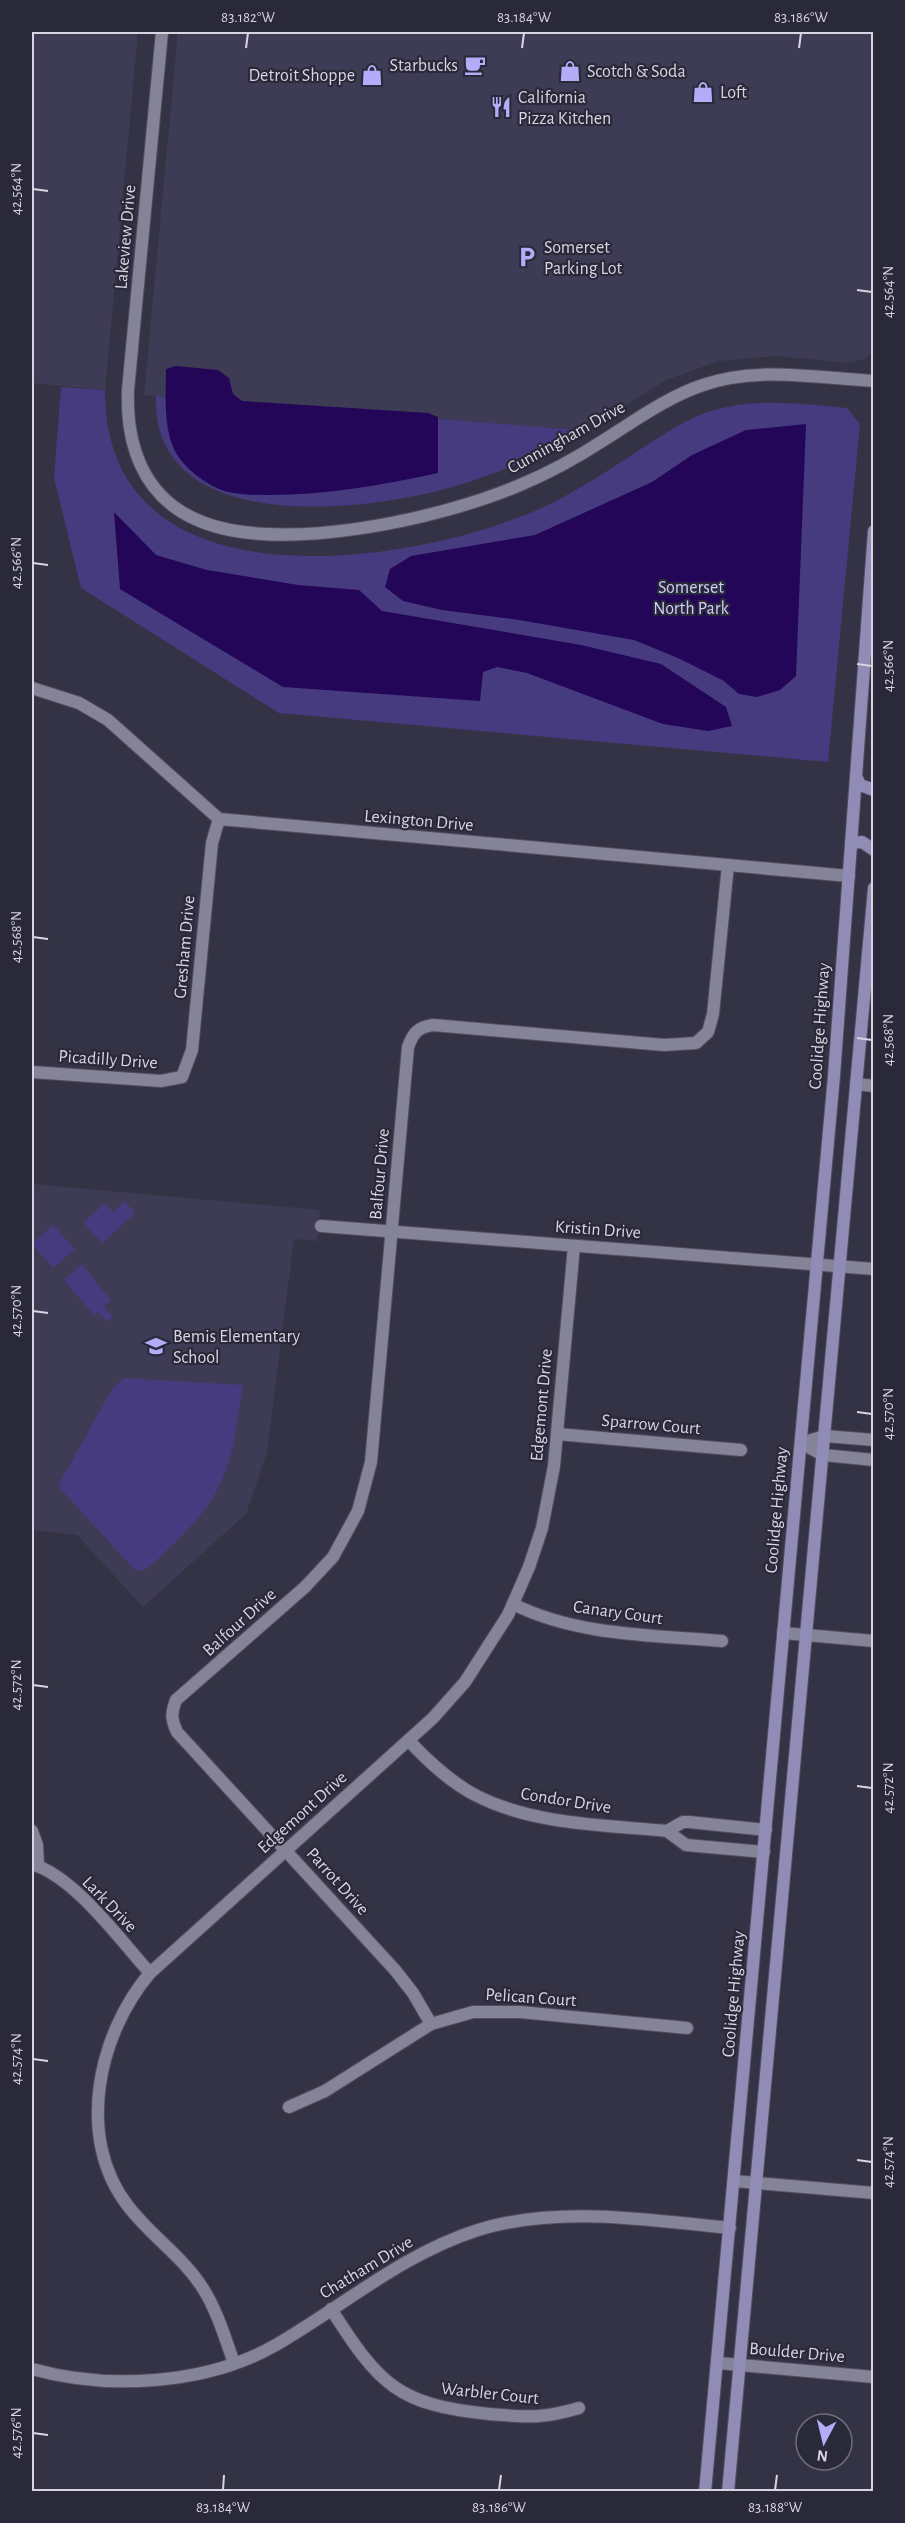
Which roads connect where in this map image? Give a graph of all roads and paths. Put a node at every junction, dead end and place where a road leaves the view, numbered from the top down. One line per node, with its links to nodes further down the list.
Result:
1 (162, 32): 3 (street, Lakeview Drive)
2 (873, 381): 3 (street, Cunningham Drive)
3 (132, 445)
4 (873, 531): 6 (main road, Coolidge Highway)
5 (32, 688): 8 (street)
6 (855, 775): 7 (main road); 9 (main road, Coolidge Highway)
7 (873, 790)
8 (219, 819): 11 (street, Lexington Drive); 16 (street, Gresham Drive)
9 (851, 843): 10 (main road); 12 (main road, Coolidge Highway)
10 (873, 850)
11 (728, 866): 12 (street, Lexington Drive); 20 (street, Balfour Drive)
12 (849, 876): 15 (main road, Coolidge Highway)
13 (873, 888): 17 (main road)
14 (32, 1072): 16 (street, Picadilly Drive)
15 (834, 1076): 17 (main road); 22 (main road, Coolidge Highway)
16 (182, 1077)
17 (856, 1084): 18 (street); 23 (main road)
18 (873, 1086)
19 (321, 1226): 20 (street, Kristin Drive)
20 (392, 1232): 21 (street, Kristin Drive); 37 (street, Balfour Drive)
21 (574, 1246): 22 (street, Kristin Drive); 25 (street, Edgemont Drive)
22 (817, 1265): 23 (street, Kristin Drive); 28 (main road, Coolidge Highway)
23 (840, 1267): 24 (street, Kristin Drive); 26 (main road)
24 (873, 1269)
25 (557, 1434): 29 (street, Sparrow Court); 32 (street, Edgemont Drive)
26 (825, 1436): 27 (street); 28 (street); 30 (main road)
27 (873, 1440)
28 (801, 1443): 30 (street); 33 (main road, Coolidge Highway)
29 (741, 1449)
30 (823, 1455): 31 (street); 34 (main road)
31 (873, 1460)
32 (513, 1604): 35 (street, Canary Court); 38 (street, Edgemont Drive)
33 (783, 1633): 34 (street); 39 (main road, Coolidge Highway)
34 (806, 1635): 36 (street); 50 (main road)
35 (722, 1641)
36 (873, 1641)
37 (172, 1711): 42 (street, Parrot Drive)
38 (409, 1741): 41 (street, Condor Drive); 42 (street, Edgemont Drive)
39 (766, 1830): 41 (street, Condor Drive); 43 (main road, Coolidge Highway)
40 (32, 1831): 44 (street, Lark Drive)
41 (667, 1831): 43 (street, Condor Drive)
42 (287, 1851): 45 (street, Edgemont Drive); 46 (street, Parrot Drive)
43 (764, 1852): 49 (main road, Coolidge Highway)
44 (35, 1865): 45 (street, Lark Drive)
45 (150, 1973): 54 (street, Edgemont Drive)
46 (431, 2024): 47 (street, Pelican Court); 48 (street, Pelican Court)
47 (687, 2028)
48 (290, 2107)
49 (734, 2181): 50 (street); 52 (main road, Coolidge Highway)
50 (757, 2183): 51 (street); 56 (main road)
51 (873, 2193)
52 (730, 2228): 53 (street, Chatham Drive); 55 (main road, Coolidge Highway)
53 (331, 2309): 54 (street, Chatham Drive); 59 (street, Warbler Court)
54 (234, 2363): 57 (street, Chatham Drive)
55 (718, 2363): 56 (street, Boulder Drive); 60 (main road, Coolidge Highway)
56 (740, 2365): 58 (street, Boulder Drive); 61 (main road)
57 (32, 2369)
58 (873, 2377)
59 (579, 2408)
60 (705, 2492)
61 (728, 2492)

